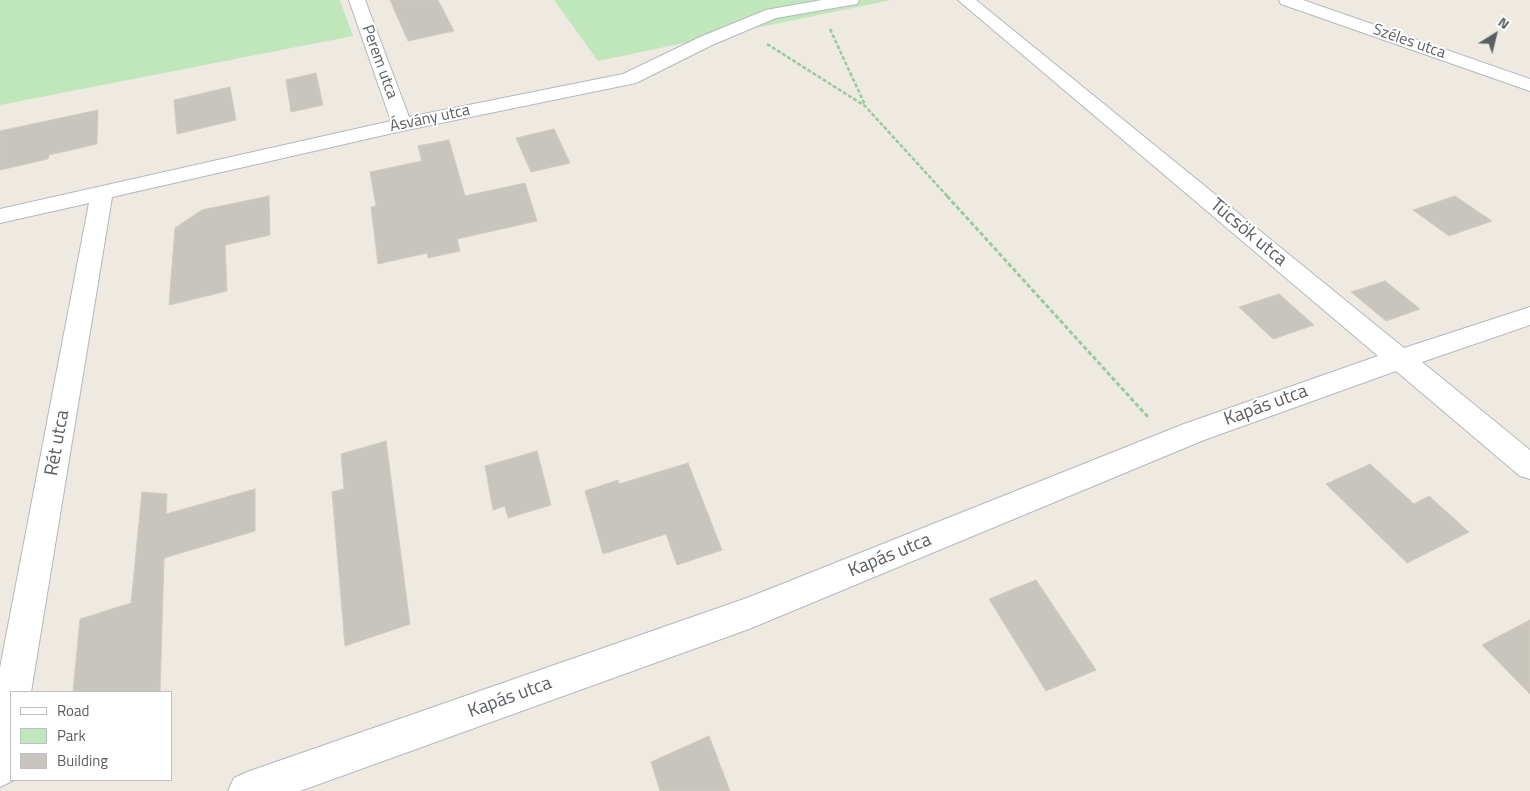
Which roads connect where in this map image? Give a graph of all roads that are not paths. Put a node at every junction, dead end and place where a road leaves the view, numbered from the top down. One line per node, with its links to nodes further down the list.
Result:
1 (357, 0): 6 (street, Perem utca)
2 (851, 0): 6 (street, Ásvány utca)
3 (966, 0): 10 (street, Tücsök utca)
4 (1287, 0): 5 (street, Széles utca)
5 (1530, 85)
6 (402, 125): 7 (street, Ásvány utca)
7 (102, 194): 8 (street, Ásvány utca); 12 (street, Rét utca)
8 (0, 216)
9 (1530, 316): 10 (street, Kapás utca)
10 (1400, 359): 11 (street, Tücsök utca); 15 (street, Kapás utca)
11 (1530, 467)
12 (14, 691)
13 (10, 711): 14 (street)
14 (0, 768)
15 (247, 791)

